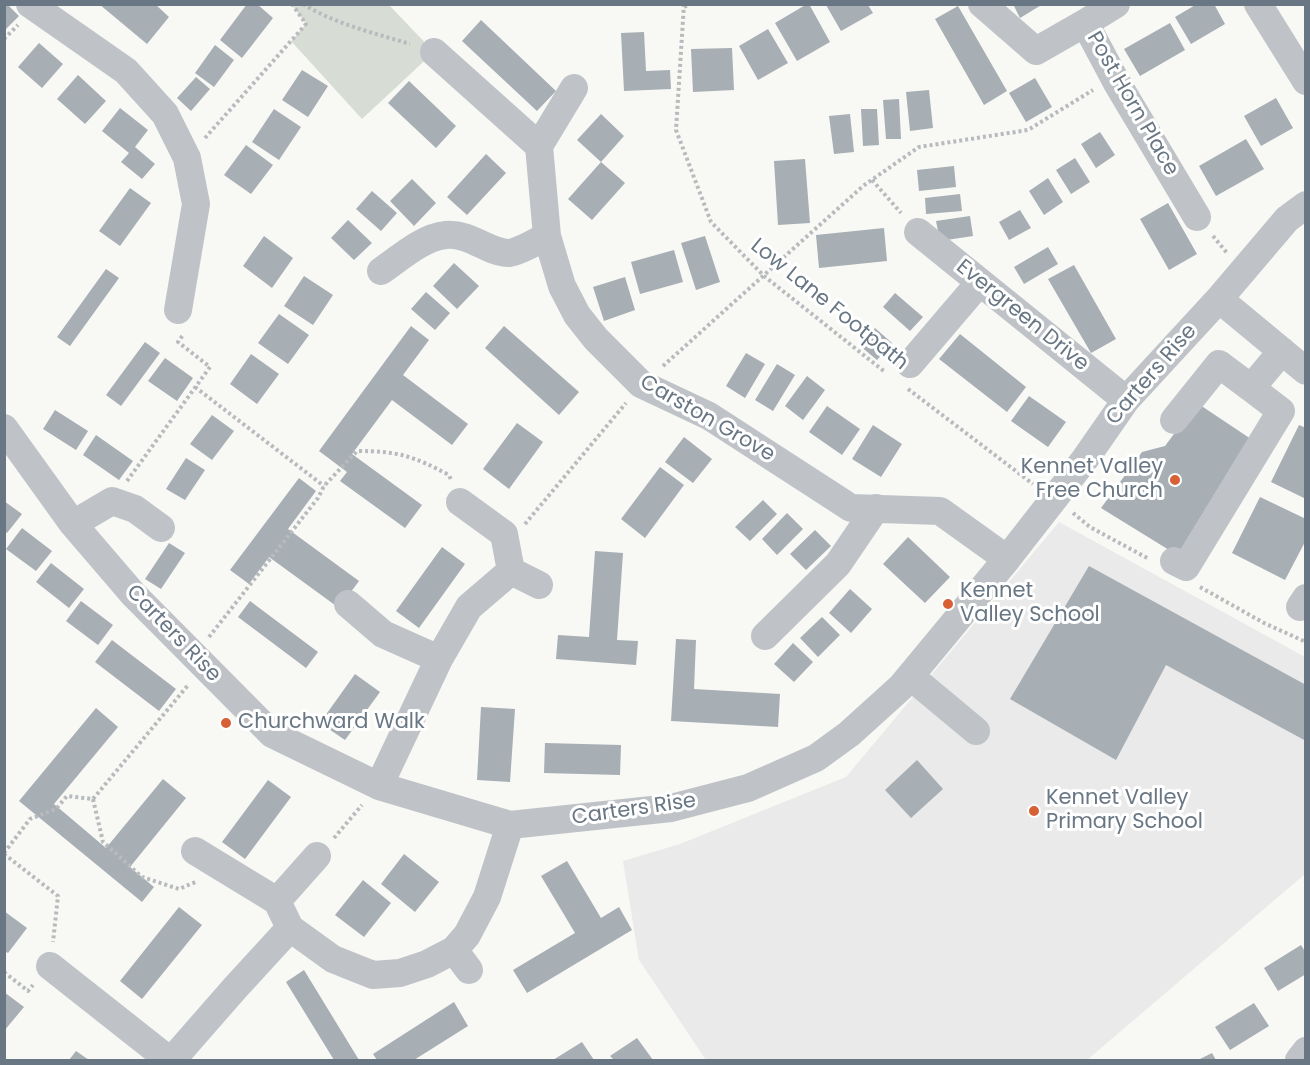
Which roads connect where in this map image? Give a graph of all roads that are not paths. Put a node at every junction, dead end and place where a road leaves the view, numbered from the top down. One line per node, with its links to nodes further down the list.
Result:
1 (30, 4): 18 (street)
2 (982, 4): 5 (street)
3 (1116, 4): 5 (street, Post Horn Place)
4 (1258, 4): 6 (street)
5 (1084, 23): 12 (street, Post Horn Place)
6 (1296, 45): 8 (street)
7 (434, 52): 10 (street)
8 (1305, 81)
9 (574, 88): 10 (street)
10 (539, 146): 14 (street, Carston Grove)
11 (1305, 205): 17 (street, Carters Rise)
12 (1197, 217)
13 (918, 232): 16 (street, Evergreen Drive)
14 (547, 236): 15 (street); 27 (street, Carston Grove)
15 (381, 271)
16 (980, 282): 21 (street); 23 (street, Evergreen Drive)
17 (1219, 299): 19 (street); 23 (street, Carters Rise)
18 (178, 310)
19 (1282, 351): 20 (street); 22 (street)
20 (1305, 371)
21 (901, 375)
22 (1251, 388): 24 (street); 31 (street)
23 (1126, 400): 30 (street, Carters Rise)
24 (1174, 420)
25 (4, 428): 28 (street, Carters Rise)
26 (460, 502): 32 (street)
27 (876, 508): 30 (street, Carston Grove); 35 (street)
28 (73, 524): 29 (street); 39 (street, Carters Rise)
29 (161, 528)
30 (1007, 559): 37 (street, Carters Rise)
31 (1174, 561)
32 (511, 571): 33 (street); 36 (street)
33 (539, 585)
34 (348, 604): 36 (street)
35 (765, 636)
36 (440, 659): 39 (street)
37 (910, 676): 38 (street); 40 (street, Carters Rise)
38 (976, 731)
39 (379, 786): 40 (street, Carters Rise)
40 (510, 825): 44 (street)
41 (195, 851): 43 (street)
42 (317, 856): 43 (street)
43 (277, 901): 44 (street)
44 (290, 928): 47 (street)
45 (50, 966): 47 (street)
46 (1305, 1052): 48 (street)
47 (171, 1060)
48 (1299, 1060)

